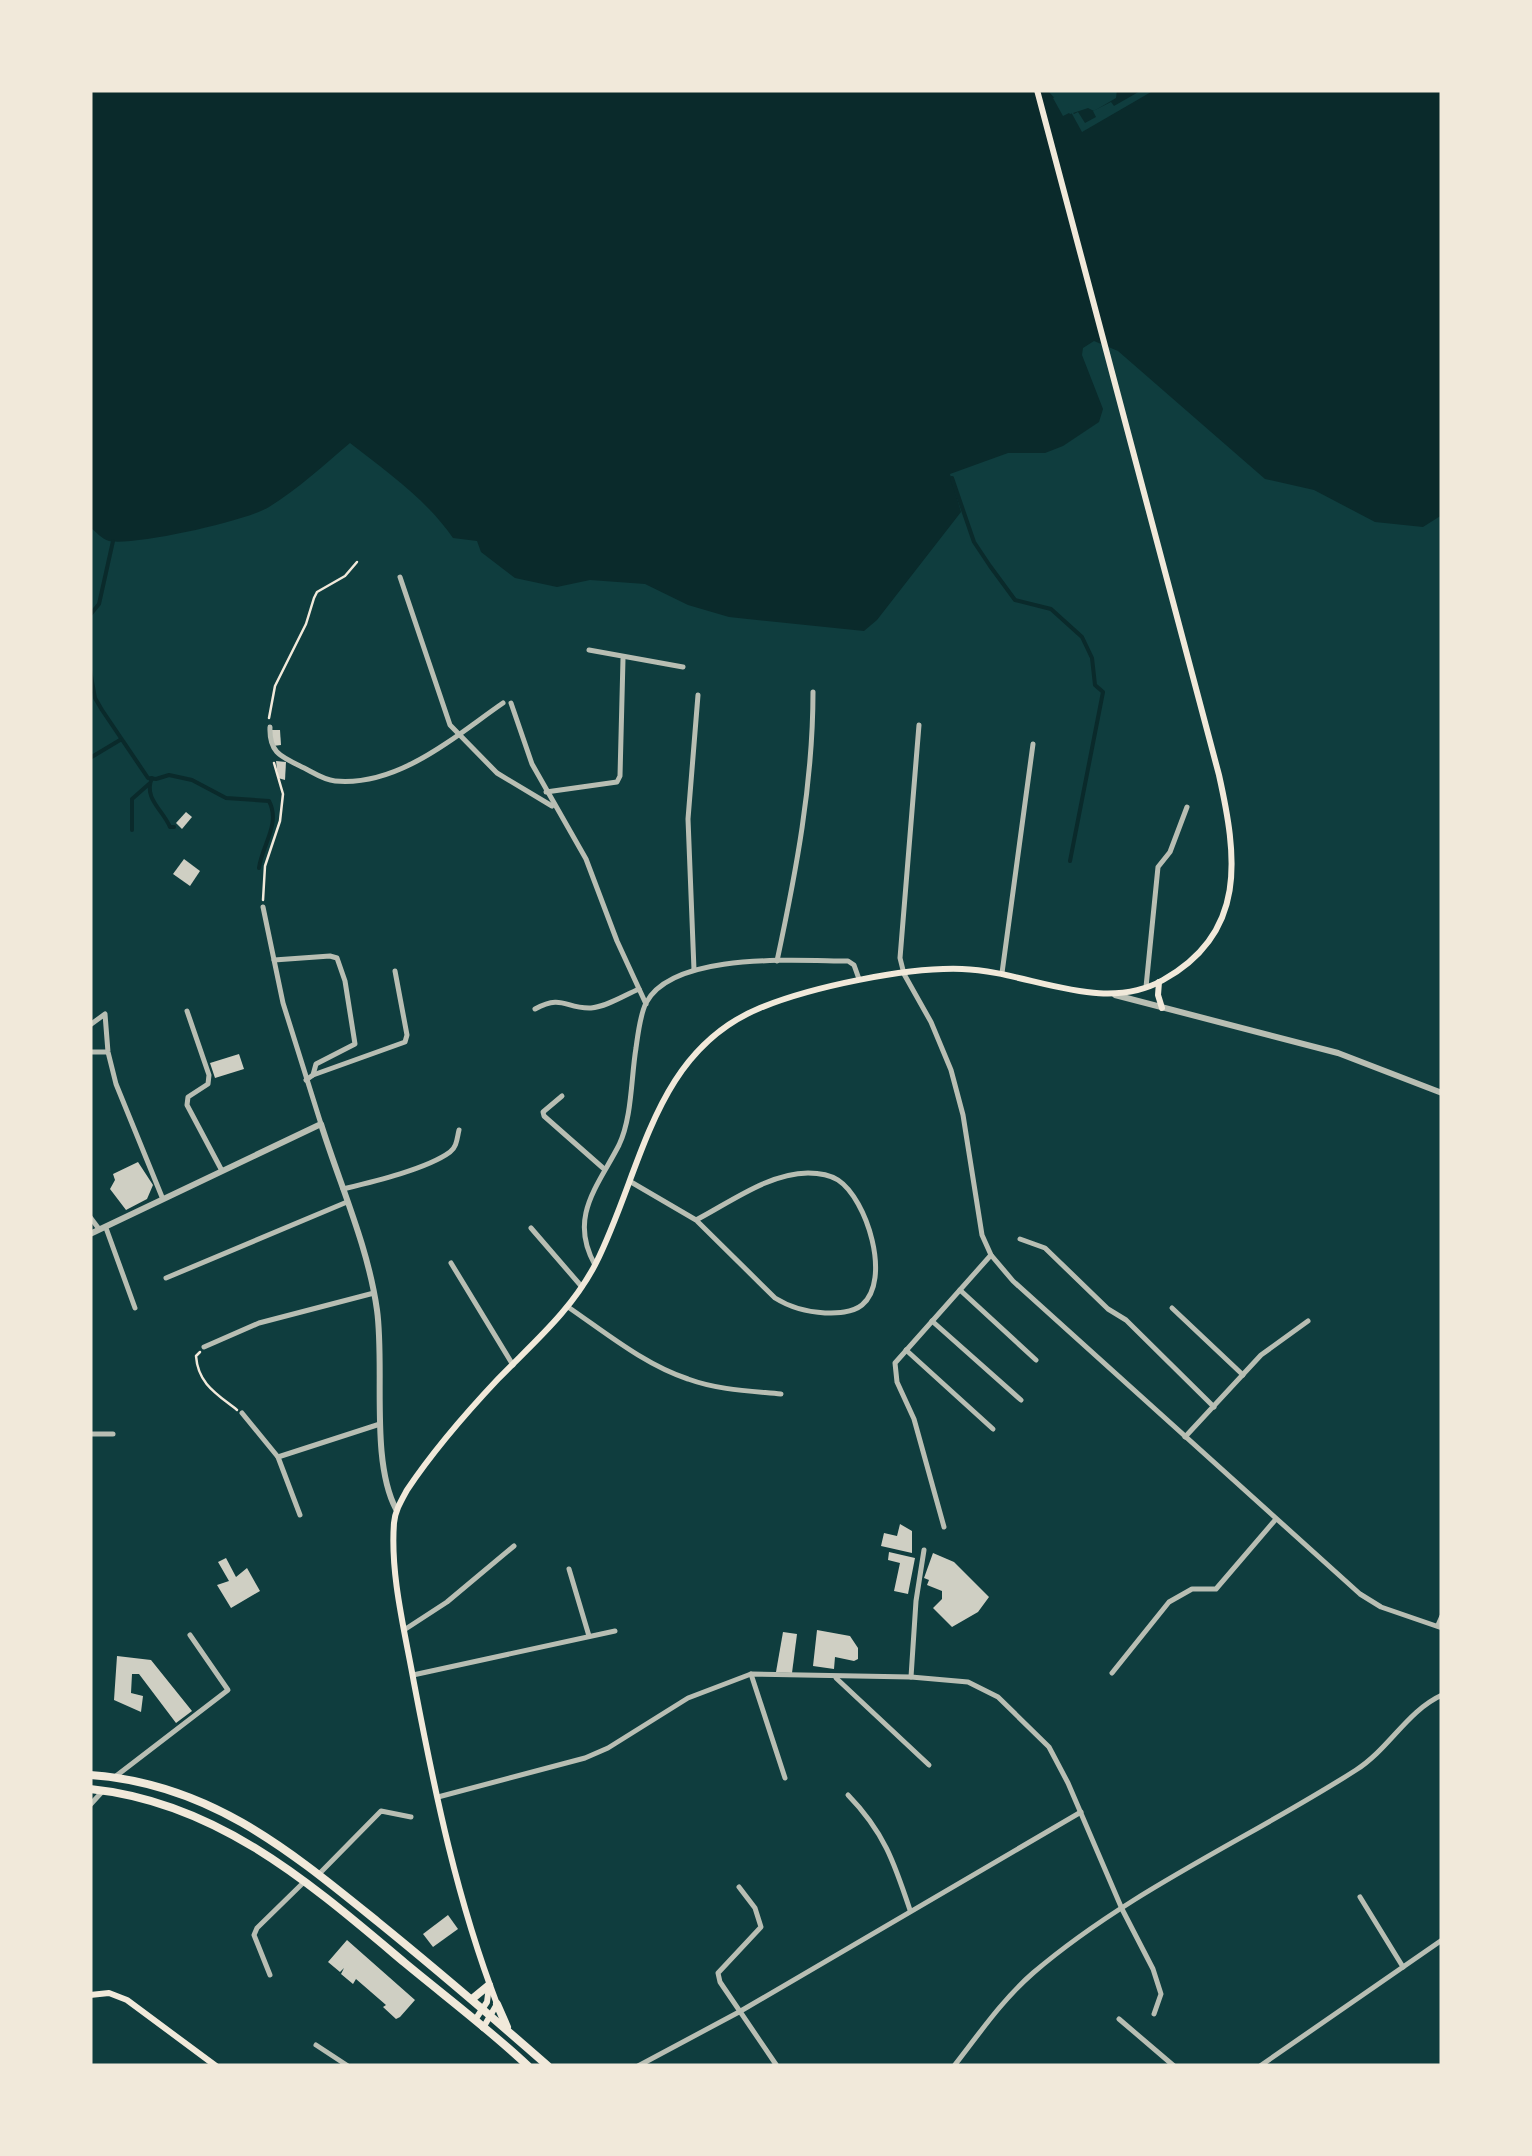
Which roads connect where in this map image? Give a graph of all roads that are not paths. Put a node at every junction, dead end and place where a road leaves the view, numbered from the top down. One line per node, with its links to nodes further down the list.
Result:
1 (1037, 90): 23 (main road)
2 (400, 577): 10 (street)
3 (589, 650): 4 (street)
4 (623, 658): 5 (street); 12 (street)
5 (684, 667)
6 (813, 692): 17 (street)
7 (698, 695): 19 (street)
8 (919, 725): 20 (street)
9 (270, 727): 10 (street)
10 (458, 736): 12 (street); 13 (street)
11 (1033, 744): 21 (street)
12 (546, 792): 13 (street)
13 (555, 808): 25 (street)
14 (1187, 808): 24 (street)
15 (263, 906): 16 (street)
16 (274, 960): 34 (street); 35 (street)
17 (776, 961): 19 (street); 22 (street)
18 (395, 970): 34 (street)
19 (694, 970): 27 (street)
20 (904, 974): 21 (main road); 22 (main road); 52 (street)
21 (1002, 974): 26 (main road)
22 (860, 982): 42 (main road)
23 (1159, 982): 24 (main road); 28 (main road)
24 (1146, 987): 26 (main road)
25 (639, 989): 27 (street); 29 (street)
26 (1115, 995): 28 (street)
27 (646, 1004): 40 (street)
28 (1162, 1008): 36 (street)
29 (535, 1009)
30 (187, 1011): 41 (street)
31 (90, 1025): 33 (street)
32 (90, 1052): 33 (street)
33 (108, 1052): 44 (street)
34 (313, 1075): 35 (street)
35 (306, 1080): 38 (street)
36 (1442, 1093)
37 (562, 1096): 40 (street)
38 (321, 1124): 41 (street); 43 (street)
39 (459, 1130): 43 (street)
40 (603, 1168): 54 (street)
41 (221, 1169): 44 (street)
42 (631, 1182): 47 (street); 54 (main road)
43 (343, 1189): 45 (street)
44 (162, 1197): 48 (street)
45 (347, 1202): 55 (street); 58 (street)
46 (90, 1217): 48 (street)
47 (696, 1220): 47 (street)
48 (102, 1227): 50 (street); 60 (street)
49 (531, 1228): 56 (street)
50 (90, 1234)
51 (1020, 1239): 71 (street)
52 (991, 1255): 57 (street); 77 (street)
53 (451, 1264): 67 (street)
54 (595, 1264): 56 (main road)
55 (166, 1278)
56 (582, 1286): 59 (main road)
57 (960, 1290): 63 (street); 66 (street)
58 (374, 1293): 64 (street); 73 (street)
59 (568, 1307): 67 (main road); 69 (street)
60 (135, 1308)
61 (1172, 1308): 68 (street)
62 (1308, 1321): 68 (street)
63 (932, 1322): 65 (street); 70 (street)
64 (204, 1347)
65 (906, 1350): 74 (street); 82 (street)
66 (1036, 1360)
67 (513, 1365): 79 (main road)
68 (1242, 1375): 71 (street)
69 (781, 1394)
70 (1020, 1400)
71 (1214, 1407): 77 (street)
72 (242, 1413): 78 (street)
73 (382, 1423): 78 (street); 79 (street)
74 (993, 1428)
75 (90, 1434): 76 (street)
76 (113, 1434)
77 (1185, 1437): 81 (street)
78 (278, 1457): 80 (street)
79 (396, 1510): 88 (main road)
80 (300, 1515)
81 (1276, 1519): 87 (street); 92 (street)
82 (944, 1527)
83 (514, 1546): 88 (street)
84 (924, 1550): 96 (street)
85 (568, 1569): 91 (street)
86 (1442, 1616): 87 (street)
87 (1440, 1627)
88 (404, 1630): 94 (main road)
89 (614, 1631): 91 (street)
90 (190, 1635): 100 (street)
91 (589, 1636): 94 (street)
92 (1112, 1673)
93 (750, 1674): 95 (street); 101 (street); 105 (street)
94 (413, 1676): 105 (main road)
95 (834, 1676): 96 (street); 98 (street)
96 (911, 1677): 107 (street)
97 (1442, 1695): 113 (street)
98 (929, 1764)
99 (90, 1776): 100 (main road)
100 (116, 1776): 109 (main road)
101 (785, 1778)
102 (90, 1790): 103 (main road)
103 (103, 1791): 106 (street); 110 (main road)
104 (848, 1796): 114 (street)
105 (435, 1798): 118 (main road)
106 (90, 1805)
107 (1081, 1812): 113 (street); 114 (street)
108 (411, 1817): 109 (street)
109 (319, 1874): 120 (main road)
110 (305, 1880): 117 (street); 127 (main road)
111 (739, 1887): 123 (street)
112 (1360, 1897): 116 (street)
113 (1122, 1909): 124 (street); 136 (street)
114 (910, 1911): 123 (street)
115 (1442, 1940): 116 (street)
116 (1403, 1967): 138 (street)
117 (270, 1975)
118 (489, 1985): 120 (main road); 121 (main road); 122 (main road)
119 (90, 1995): 130 (main road)
120 (472, 1999): 122 (main road)
121 (497, 2004): 125 (main road); 128 (main road)
122 (484, 2009): 125 (main road); 127 (main road)
123 (739, 2012): 134 (street); 135 (street)
124 (1154, 2014)
125 (492, 2016): 127 (main road); 128 (main road)
126 (1119, 2019): 137 (street)
127 (479, 2024): 132 (main road)
128 (509, 2032): 133 (main road)
129 (316, 2045): 131 (street)
130 (216, 2066)
131 (348, 2066)
132 (528, 2066)
133 (548, 2066)
134 (638, 2066)
135 (777, 2066)
136 (954, 2066)
137 (1174, 2066)
138 (1260, 2066)

